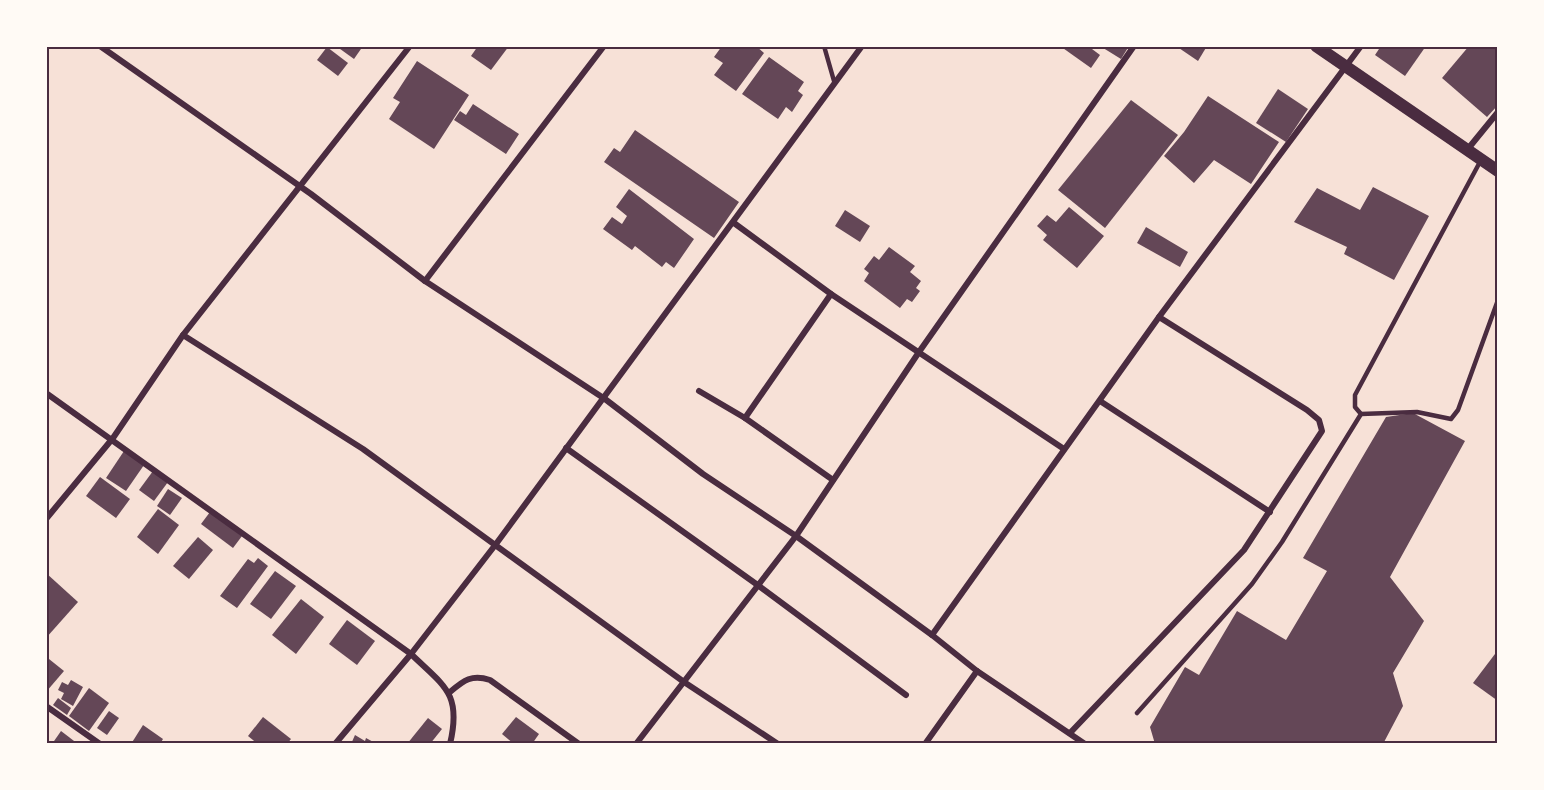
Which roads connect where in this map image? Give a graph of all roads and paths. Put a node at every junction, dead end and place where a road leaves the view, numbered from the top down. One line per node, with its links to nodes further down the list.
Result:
1 (100, 46): 15 (street)
2 (410, 46): 15 (street)
3 (604, 46): 17 (street)
4 (824, 46): 10 (lane)
5 (862, 46): 10 (street)
6 (1134, 46): 22 (street)
7 (1316, 46): 9 (main road)
8 (1360, 46): 9 (street)
9 (1345, 67): 12 (main road); 20 (street)
10 (834, 81): 16 (street)
11 (1497, 112): 12 (street)
12 (1467, 150): 13 (main road)
13 (1481, 160): 14 (main road); 27 (lane)
14 (1497, 171)
15 (298, 186): 17 (street); 21 (street)
16 (734, 223): 18 (street); 25 (street)
17 (425, 281): 25 (street)
18 (831, 294): 22 (street); 28 (street)
19 (1497, 300): 27 (lane)
20 (1159, 317): 26 (street); 33 (street)
21 (183, 335): 29 (street); 36 (street)
22 (919, 352): 31 (street); 32 (street)
23 (699, 391): 28 (street)
24 (46, 393): 29 (street)
25 (605, 399): 30 (street); 35 (street)
26 (1100, 401): 31 (street); 33 (street)
27 (1361, 414): 45 (lane)
28 (745, 418): 32 (street)
29 (113, 438): 34 (street); 39 (street)
30 (566, 448): 36 (street); 37 (street)
31 (1064, 449): 38 (street)
32 (833, 480): 35 (street)
33 (1270, 512): 46 (street)
34 (46, 519)
35 (796, 536): 37 (street); 38 (street)
36 (496, 544): 39 (street); 41 (street)
37 (759, 586): 41 (street); 43 (street)
38 (932, 635): 40 (street)
39 (411, 654): 42 (street); 48 (street)
40 (976, 671): 46 (street); 53 (street)
41 (684, 682): 51 (street); 52 (street)
42 (450, 692): 49 (street); 50 (street)
43 (906, 695)
44 (46, 706): 47 (street)
45 (1137, 713)
46 (1070, 733): 54 (street)
47 (100, 744)
48 (335, 744)
49 (450, 744)
50 (579, 744)
51 (636, 744)
52 (778, 744)
53 (925, 744)
54 (1085, 744)

